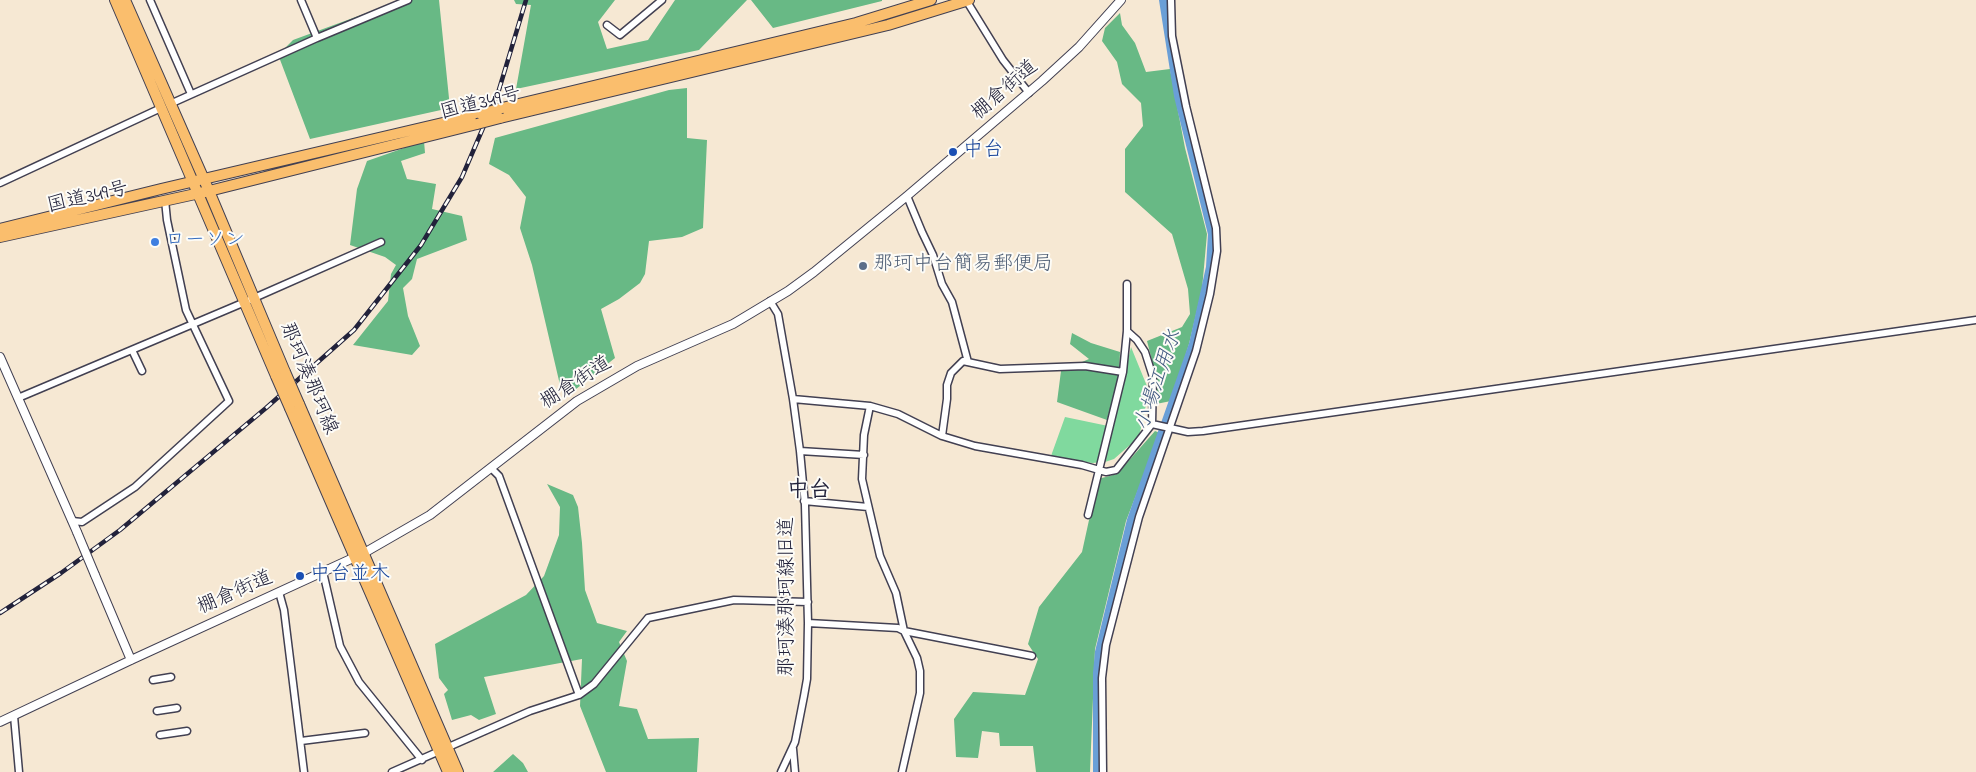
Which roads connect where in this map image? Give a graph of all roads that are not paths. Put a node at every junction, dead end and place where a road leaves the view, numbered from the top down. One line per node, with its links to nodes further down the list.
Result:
1 (115, 0): 15 (main road, 那珂湊那珂線)
2 (125, 0): 15 (main road, 那珂湊那珂線)
3 (150, 0): 14 (street)
4 (301, 0): 12 (street)
5 (408, 0): 12 (street)
6 (662, 0): 11 (street)
7 (931, 0): 16 (main road, 国道349号)
8 (967, 0): 13 (street); 16 (main road, 国道349号)
9 (1121, 0): 13 (street, 棚倉街道)
10 (1171, 0): 44 (street)
11 (607, 25)
12 (317, 38): 14 (street)
13 (1029, 93): 23 (street, 棚倉街道)
14 (191, 94): 15 (street)
15 (165, 106): 18 (main road, 那珂湊那珂線); 19 (main road, 那珂湊那珂線); 20 (street)
16 (501, 113): 17 (main road, 国道349号, bridge)
17 (479, 119): 18 (main road, 国道349号); 21 (main road, 国道349号)
18 (203, 179): 19 (main road, 国道349号); 21 (main road, 那珂湊那珂線)
19 (192, 181): 22 (main road, 那珂湊那珂線); 25 (main road, 国道349号)
20 (0, 183)
21 (209, 191): 22 (main road, 国道349号); 29 (main road, 那珂湊那珂線)
22 (197, 194): 24 (main road, 国道349号); 29 (main road, 那珂湊那珂線)
23 (908, 196): 30 (street, 棚倉街道); 36 (street)
24 (165, 200): 26 (main road, 国道349号); 32 (street)
25 (0, 229)
26 (0, 237)
27 (381, 242): 29 (street)
28 (1127, 284): 33 (street)
29 (249, 300): 32 (street); 41 (main road, 那珂湊那珂線, bridge)
30 (770, 302): 40 (street, 那珂湊那珂線旧道); 48 (street, 棚倉街道)
31 (1976, 320): 44 (street)
32 (192, 324): 34 (street); 53 (street)
33 (1127, 331): 38 (street); 43 (street)
34 (132, 350): 37 (street); 39 (street)
35 (0, 357): 39 (street)
36 (968, 362): 38 (street); 45 (street)
37 (142, 371)
38 (1123, 372): 49 (street)
39 (18, 398): 53 (street)
40 (793, 399): 42 (street); 46 (street, 那珂湊那珂線旧道)
41 (294, 406): 54 (main road, 那珂湊那珂線); 55 (main road, 那珂湊那珂線)
42 (870, 406): 45 (street); 47 (street)
43 (1156, 425): 44 (street); 49 (street)
44 (1168, 428): 85 (street)
45 (942, 436): 49 (street)
46 (800, 451): 47 (street); 50 (street, 那珂湊那珂線旧道)
47 (864, 455): 51 (street)
48 (491, 468): 54 (street, 棚倉街道); 65 (street)
49 (1098, 470): 52 (street)
50 (804, 501): 51 (street); 58 (street, 那珂湊那珂線旧道)
51 (868, 507): 60 (street)
52 (1088, 514)
53 (72, 520): 62 (street, bridge)
54 (364, 553): 55 (street, 棚倉街道); 74 (main road, 那珂湊那珂線)
55 (355, 558): 56 (street, 棚倉街道); 74 (main road, 那珂湊那珂線)
56 (323, 572): 57 (street, 棚倉街道); 76 (street)
57 (279, 592): 62 (street, 棚倉街道); 73 (street)
58 (808, 602): 59 (street, 那珂湊那珂線旧道); 65 (street)
59 (808, 623): 60 (street); 75 (street, 那珂湊那珂線旧道)
60 (904, 631): 61 (street); 84 (street)
61 (1032, 656)
62 (131, 660): 68 (street, 棚倉街道)
63 (171, 677): 64 (street)
64 (153, 680)
65 (579, 695): 74 (street)
66 (177, 708): 67 (street)
67 (157, 711)
68 (14, 716): 69 (street, 棚倉街道); 77 (street)
69 (0, 722)
70 (187, 732): 72 (street)
71 (365, 733): 73 (street)
72 (160, 735)
73 (301, 741): 78 (street)
74 (443, 749): 76 (street); 80 (main road, 那珂湊那珂線); 81 (main road, 那珂湊那珂線)
75 (793, 749): 82 (street, 那珂湊那珂線旧道); 83 (street)
76 (422, 760): 79 (street)
77 (19, 772)
78 (304, 772)
79 (392, 772)
80 (448, 772)
81 (458, 772)
82 (780, 772)
83 (795, 772)
84 (902, 772)
85 (1103, 772)

